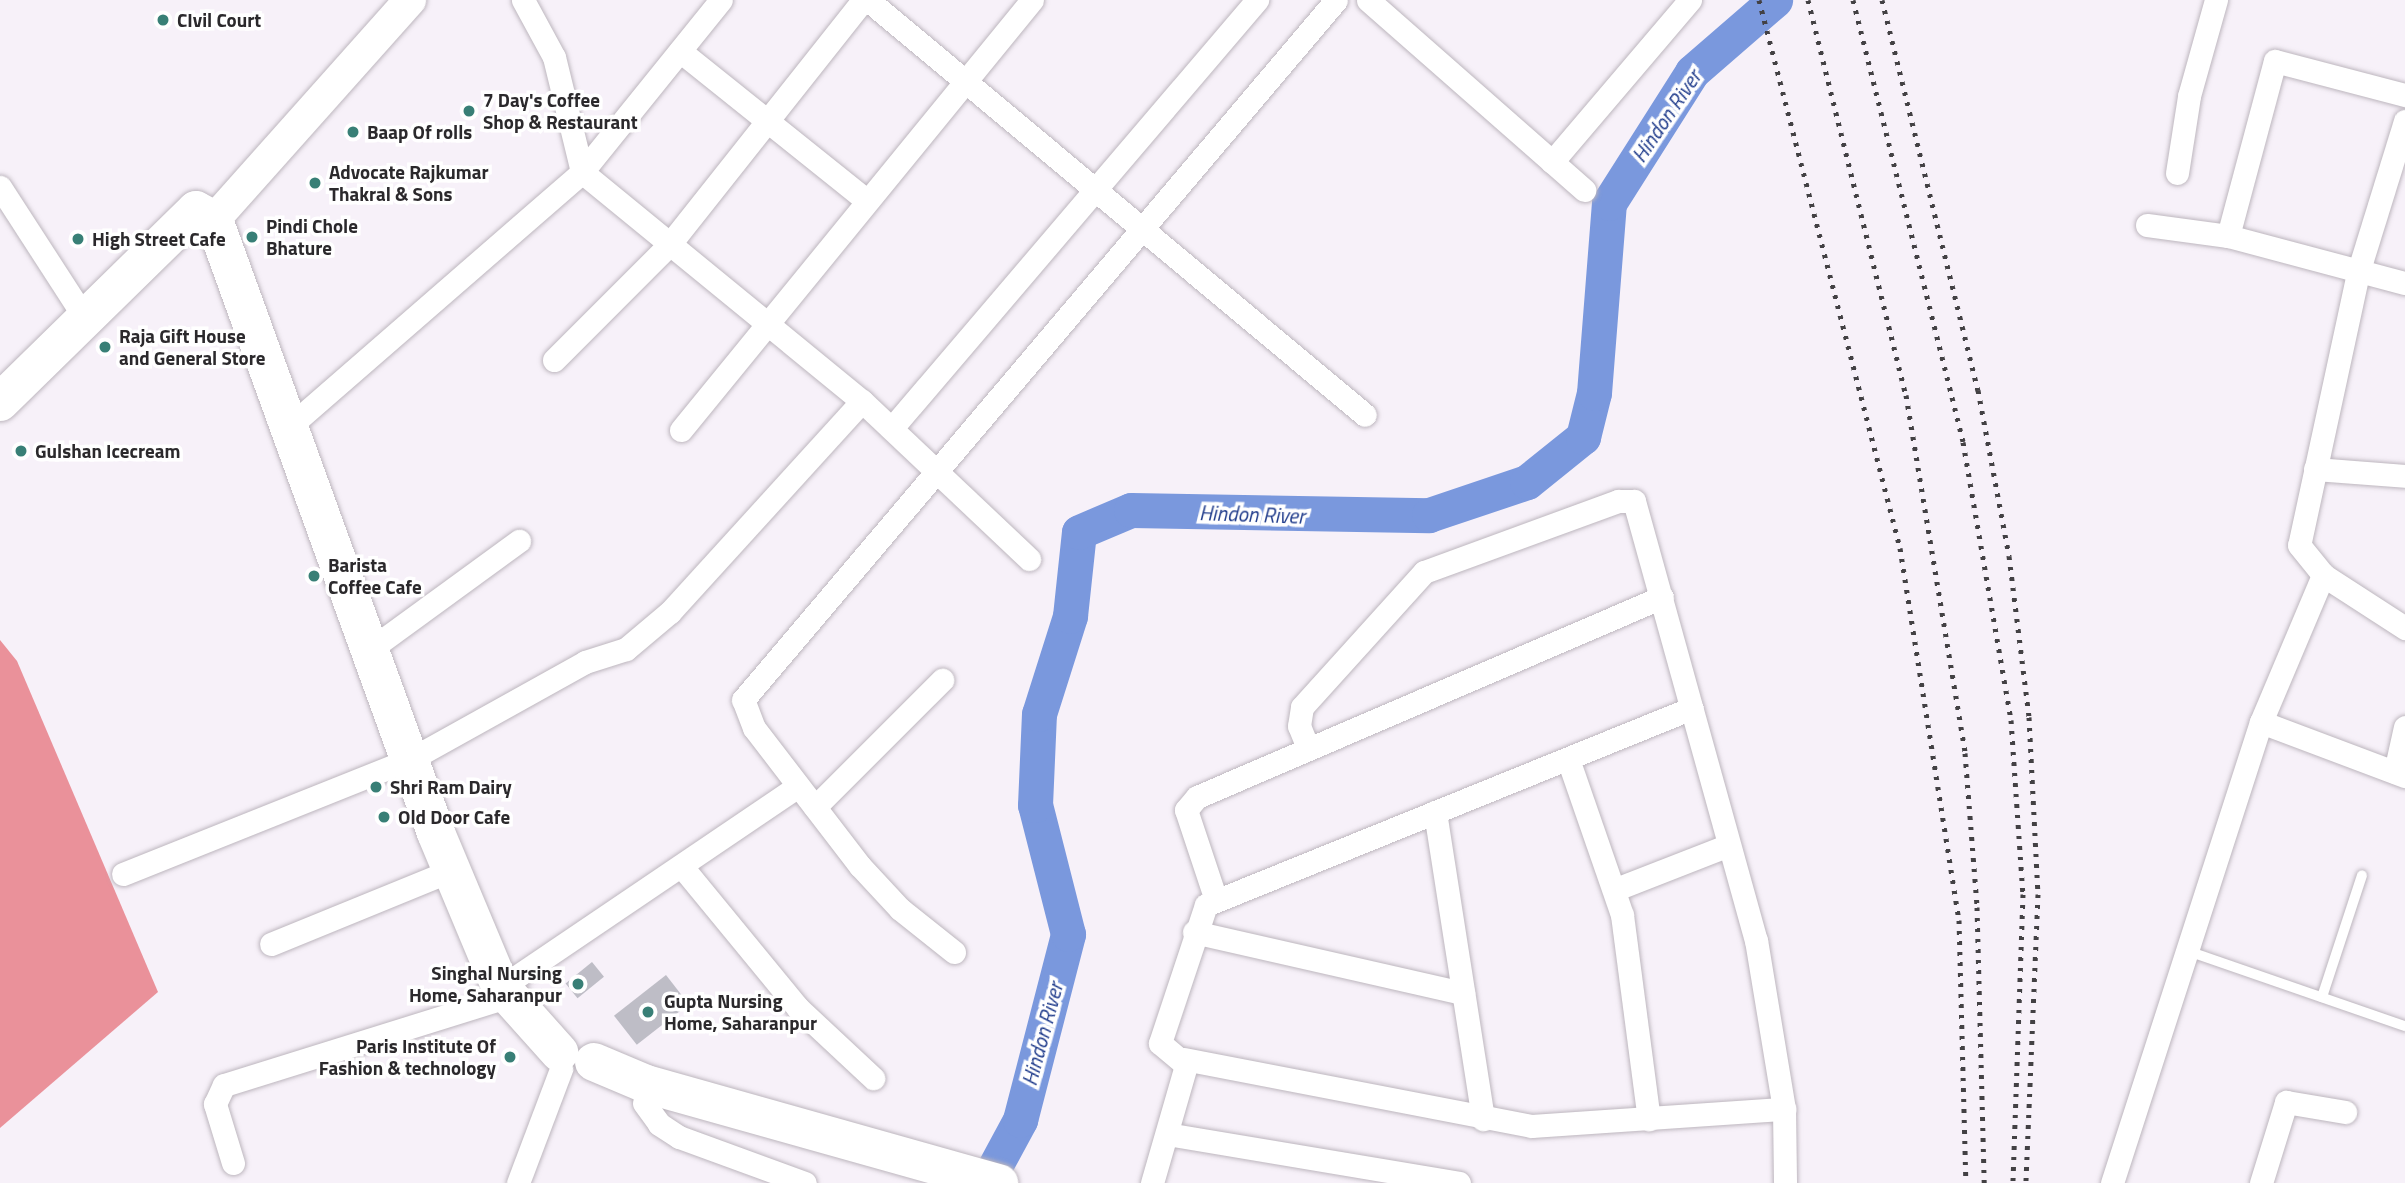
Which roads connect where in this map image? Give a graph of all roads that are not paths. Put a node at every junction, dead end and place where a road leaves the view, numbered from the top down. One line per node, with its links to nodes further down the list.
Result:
1 (381, 0): 24 (main road)
2 (410, 0): 24 (main road)
3 (523, 0): 18 (street)
4 (721, 0): 12 (street)
5 (865, 0): 13 (street); 15 (street)
6 (1032, 0): 13 (street)
7 (1257, 0): 22 (street)
8 (1336, 0): 26 (street)
9 (1368, 0): 17 (street)
10 (1690, 0): 17 (street)
11 (2216, 0): 19 (street)
12 (680, 51): 15 (street); 18 (street)
13 (965, 80): 22 (street); 23 (street)
14 (2405, 95): 27 (street)
15 (767, 121): 23 (street); 28 (street)
16 (2403, 134): 29 (street)
17 (1552, 162): 21 (street)
18 (582, 172): 28 (street); 37 (street)
19 (2177, 173)
20 (0, 187): 31 (street)
21 (1584, 190)
22 (1093, 191): 26 (street); 39 (street)
23 (866, 200): 32 (street)
24 (205, 215): 31 (highway); 37 (highway); 38 (highway)
25 (2147, 225): 27 (street)
26 (1139, 230): 36 (street); 41 (street)
27 (2228, 236): 29 (street)
28 (670, 245): 32 (street); 33 (street)
29 (2358, 273): 30 (street); 42 (street)
30 (2405, 283)
31 (86, 320): 35 (highway)
32 (765, 323): 34 (street); 40 (street)
33 (554, 360)
34 (862, 401): 39 (street); 55 (street)
35 (0, 402)
36 (1365, 415)
37 (290, 426): 49 (highway)
38 (0, 428)
39 (892, 428): 41 (street)
40 (681, 430)
41 (938, 469): 45 (street); 58 (street)
42 (2315, 469): 43 (street); 46 (street)
43 (2405, 476)
44 (519, 541): 49 (street)
45 (1029, 559)
46 (2323, 575): 48 (street); 52 (street)
47 (1662, 597): 51 (street); 54 (street); 54 (street)
48 (2405, 628)
49 (372, 648): 55 (highway)
50 (942, 680): 59 (street)
51 (1692, 708): 56 (street); 61 (street)
52 (2261, 722): 57 (street); 70 (street)
53 (2405, 727): 57 (street)
54 (1308, 748): 67 (street)
55 (411, 759): 63 (highway); 64 (street)
56 (1568, 759): 60 (street); 66 (street)
57 (2400, 774)
58 (798, 786): 59 (street); 62 (street)
59 (815, 807): 71 (street)
60 (1435, 812): 67 (street); 73 (street)
61 (1729, 845): 66 (street); 80 (street)
62 (683, 868): 72 (street); 78 (street)
63 (452, 870): 69 (street); 72 (highway)
64 (123, 874)
65 (2362, 875): 74 (lane)
66 (1616, 889): 83 (street)
67 (1216, 900): 68 (street)
68 (1194, 932): 73 (street); 76 (street)
69 (271, 944)
70 (2185, 950): 74 (lane); 93 (street)
71 (954, 952)
72 (504, 978): 77 (highway); 86 (street)
73 (1463, 993): 82 (street)
74 (2322, 997): 75 (lane)
75 (2405, 1026)
76 (1184, 1059): 82 (street); 85 (street)
77 (574, 1060): 79 (highway); 84 (highway); 87 (street)
78 (873, 1078)
79 (644, 1103): 84 (highway); 88 (street)
80 (1784, 1109): 83 (street); 92 (street)
81 (2345, 1112): 94 (street)
82 (1483, 1119): 83 (street)
83 (1648, 1119)
84 (789, 1124): 89 (highway)
85 (1167, 1134): 90 (street); 91 (street)
86 (233, 1163)
87 (518, 1183)
88 (805, 1183)
89 (999, 1183)
90 (1152, 1183)
91 (1460, 1183)
92 (1785, 1183)
93 (2112, 1183)
94 (2261, 1183)

